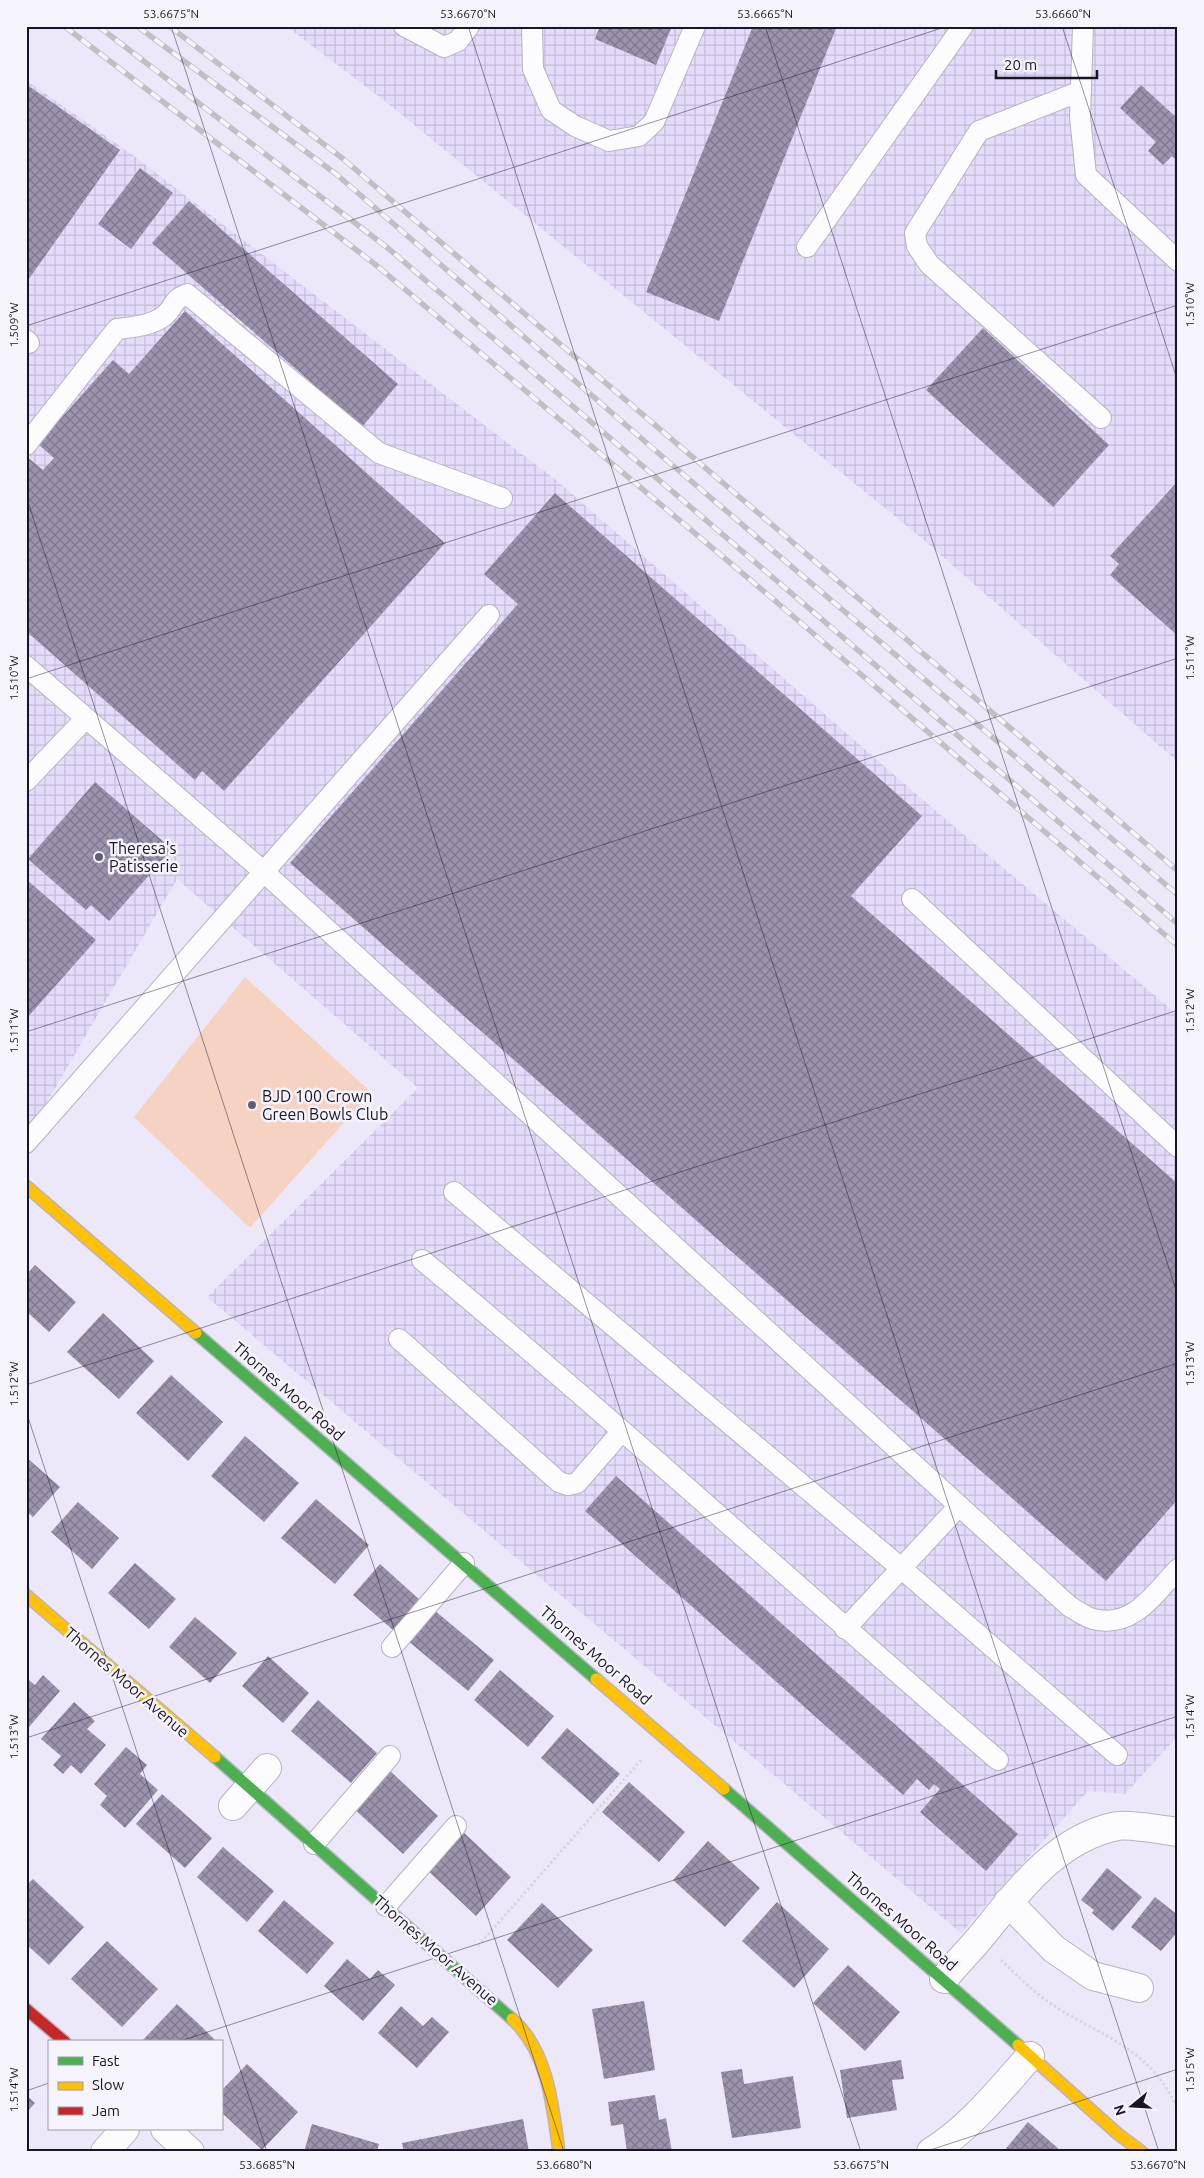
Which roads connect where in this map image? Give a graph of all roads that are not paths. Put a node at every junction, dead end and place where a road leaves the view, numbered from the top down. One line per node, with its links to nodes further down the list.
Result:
1 (404, 26): 2 (lane)
2 (469, 26)
3 (532, 26): 4 (lane)
4 (695, 26)
5 (962, 26): 8 (lane)
6 (1083, 26): 7 (lane)
7 (1081, 91): 9 (lane); 10 (lane)
8 (807, 247)
9 (1178, 260)
10 (1101, 418)
11 (26, 445): 12 (lane)
12 (502, 498)
13 (489, 615): 17 (lane)
14 (26, 666): 15 (lane)
15 (86, 718): 16 (lane); 17 (lane)
16 (26, 781)
17 (264, 872): 19 (lane); 26 (lane)
18 (912, 900): 20 (lane)
19 (26, 1142)
20 (1178, 1147)
21 (26, 1186): 27 (street, Thornes Moor Road)
22 (454, 1192): 28 (lane)
23 (422, 1260): 25 (lane)
24 (399, 1339): 25 (lane)
25 (622, 1431): 31 (lane)
26 (959, 1506): 28 (lane); 29 (lane)
27 (464, 1563): 32 (lane); 41 (street, Thornes Moor Road)
28 (901, 1568): 31 (lane); 33 (lane)
29 (1178, 1568)
30 (26, 1595): 38 (street, Thornes Moor Avenue)
31 (845, 1628): 35 (lane)
32 (392, 1647)
33 (1117, 1755)
34 (390, 1756): 38 (lane)
35 (998, 1760)
36 (456, 1826): 40 (lane)
37 (1178, 1832): 39 (street)
38 (314, 1844): 40 (street, Thornes Moor Avenue)
39 (1008, 1902): 41 (street); 42 (street)
40 (386, 1906): 50 (street, Thornes Moor Avenue)
41 (944, 1978): 45 (street, Thornes Moor Road)
42 (1139, 1988)
43 (26, 2009): 44 (street)
44 (62, 2040)
45 (1030, 2056): 51 (street); 52 (street, Thornes Moor Road)
46 (124, 2130): 48 (street)
47 (166, 2130): 49 (street)
48 (105, 2152)
49 (190, 2152)
50 (559, 2152)
51 (931, 2152)
52 (1142, 2152)

